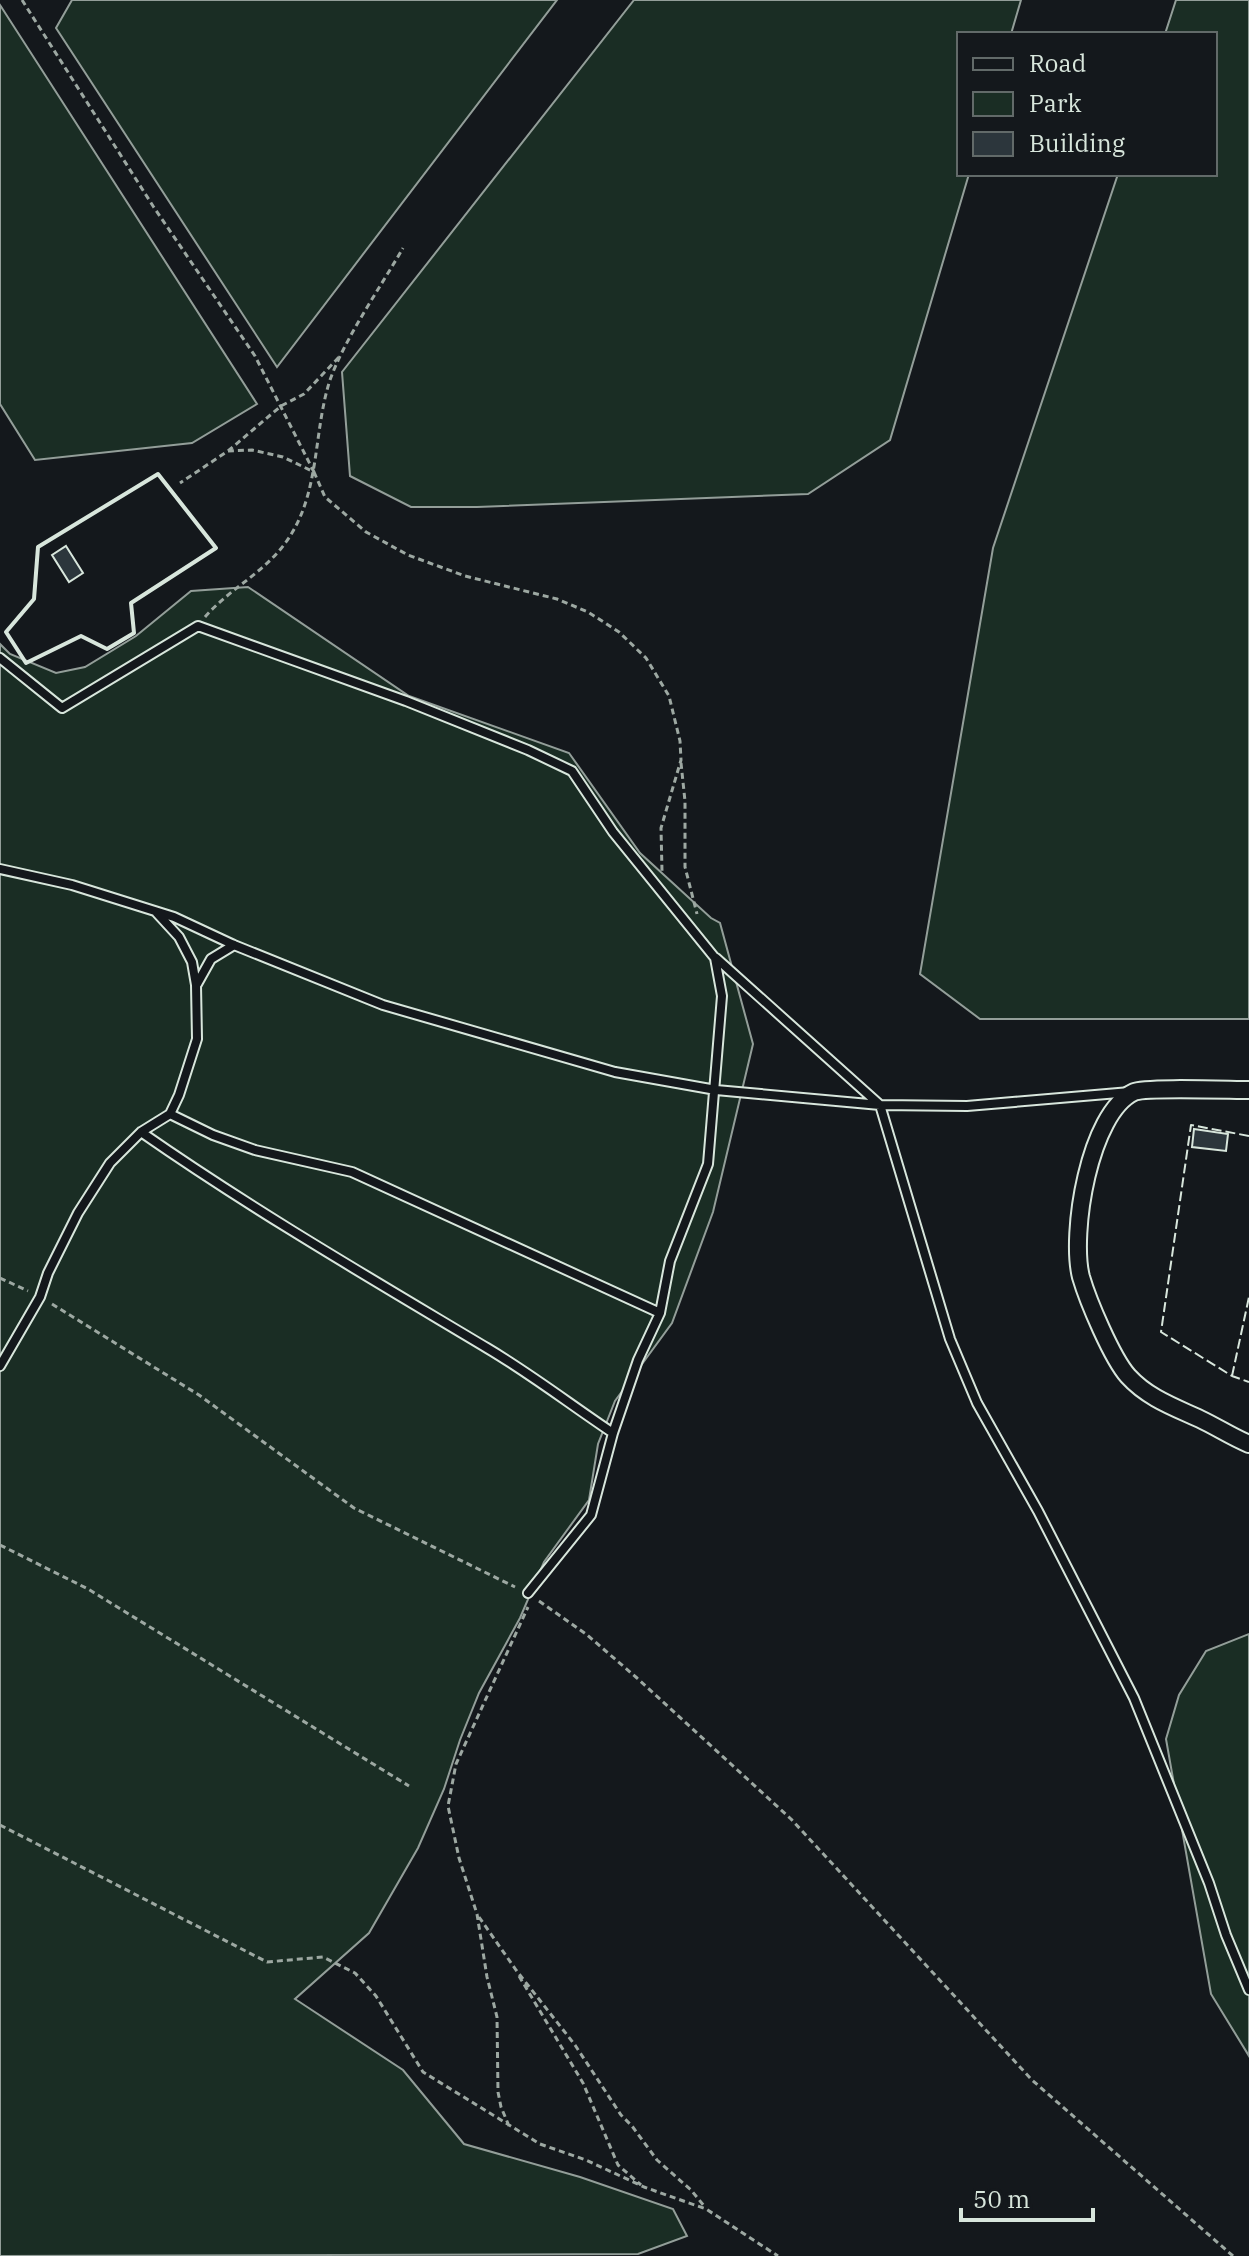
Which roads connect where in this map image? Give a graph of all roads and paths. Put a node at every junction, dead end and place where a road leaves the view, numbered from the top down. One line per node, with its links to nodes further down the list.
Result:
1 (22, 0): 4 (path)
2 (403, 248): 3 (path)
3 (342, 353): 4 (path); 6 (path)
4 (281, 406): 5 (path); 6 (path)
5 (228, 451): 6 (path); 7 (path)
6 (314, 472): 8 (path); 10 (path)
7 (180, 483)
8 (198, 626): 9 (lane); 12 (lane)
9 (0, 658)
10 (681, 760): 12 (path); 14 (path)
11 (0, 869): 13 (lane)
12 (668, 900): 16 (lane)
13 (156, 912): 15 (lane); 17 (lane)
14 (697, 917)
15 (234, 945): 17 (lane); 18 (lane)
16 (715, 958): 18 (lane); 21 (lane)
17 (196, 985): 22 (lane)
18 (716, 1090): 21 (lane); 26 (lane)
19 (1249, 1090): 20 (street)
20 (1134, 1092): 21 (lane); 29 (street)
21 (880, 1105): 36 (lane)
22 (170, 1114): 23 (lane); 26 (lane)
23 (141, 1132): 25 (lane); 28 (lane)
24 (0, 1278): 25 (path)
25 (40, 1297): 27 (lane); 31 (path)
26 (660, 1313): 28 (lane)
27 (0, 1366)
28 (613, 1433): 31 (lane)
29 (1249, 1444)
30 (0, 1545): 32 (path)
31 (528, 1593): 34 (path); 41 (path)
32 (409, 1786)
33 (0, 1825): 37 (path)
34 (477, 1914): 35 (path); 37 (path)
35 (516, 1970): 38 (path); 39 (path)
36 (1249, 1990)
37 (509, 2126): 38 (path)
38 (644, 2187): 39 (path)
39 (706, 2209): 40 (path)
40 (778, 2256)
41 (1233, 2256)

